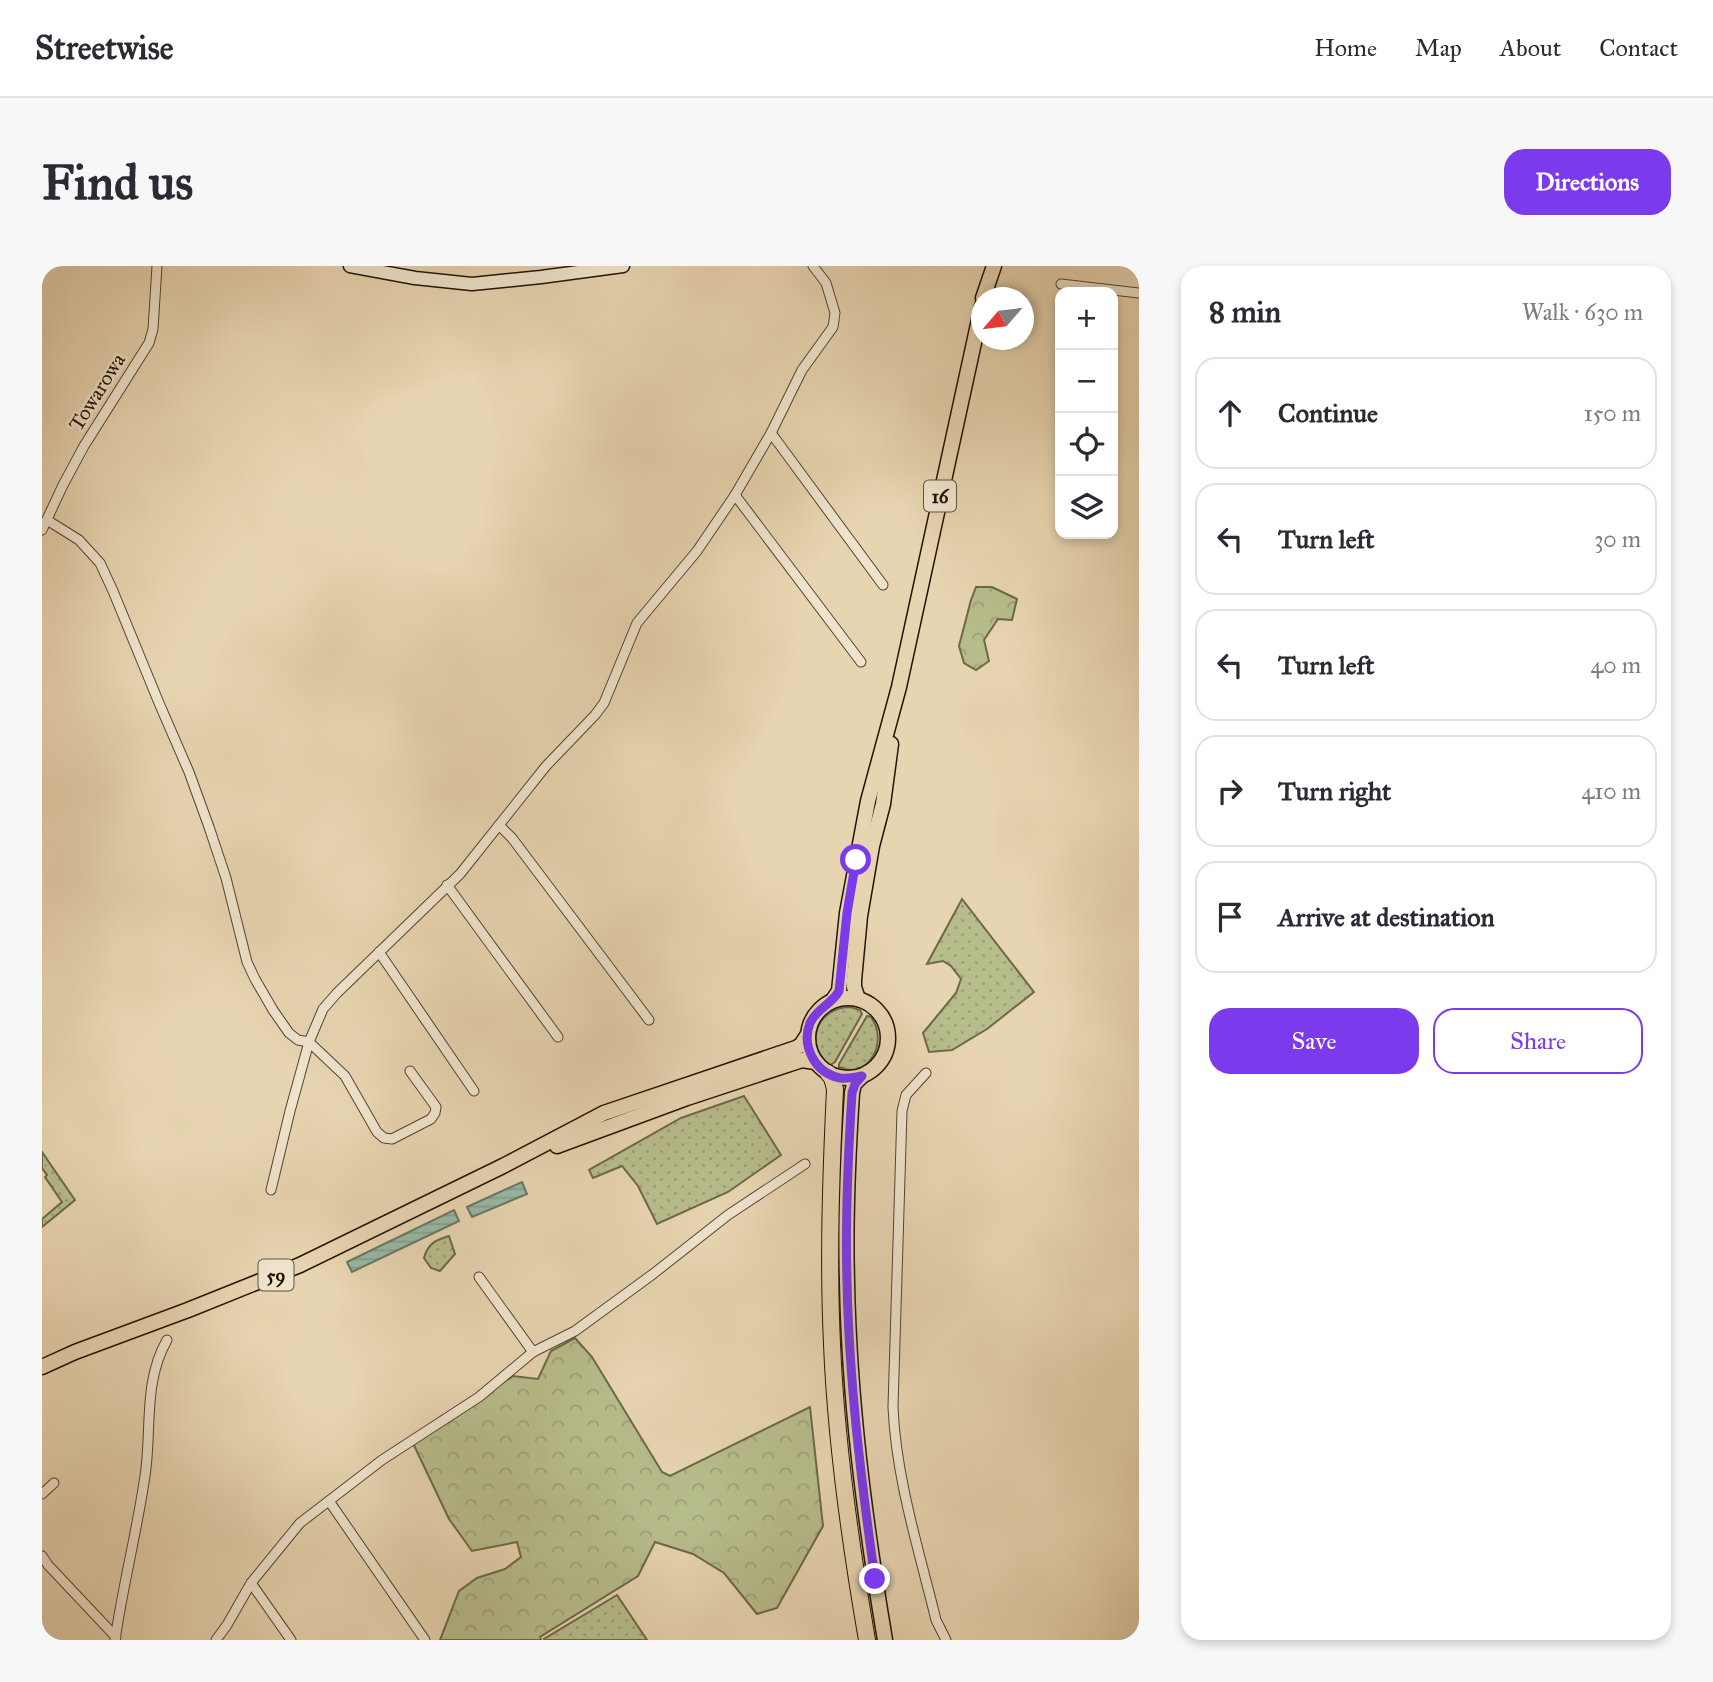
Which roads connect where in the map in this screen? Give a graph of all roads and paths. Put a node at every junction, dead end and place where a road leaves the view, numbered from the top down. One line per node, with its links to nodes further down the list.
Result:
1 (157, 266): 14 (street, Towarowa)
2 (349, 266): 3 (street)
3 (623, 266)
4 (813, 266): 12 (street)
5 (987, 266): 8 (main road, 16)
6 (994, 266): 9 (main road, 16)
7 (1062, 284): 10 (street)
8 (984, 287)
9 (987, 287)
10 (1139, 293)
11 (972, 350): 18 (main road, 16)
12 (771, 433): 13 (street); 16 (street)
13 (735, 495): 17 (street); 19 (street)
14 (47, 520): 15 (street, Towarowa); 27 (street)
15 (42, 530)
16 (883, 585)
17 (861, 662)
18 (899, 687): 22 (main road, 16); 23 (main road, 16)
19 (499, 825): 20 (street); 24 (street)
20 (447, 885): 21 (street); 26 (street)
21 (379, 952): 27 (street); 32 (street)
22 (858, 999): 23 (main road); 31 (main road)
23 (832, 1000): 25 (main road, 16)
24 (649, 1020)
25 (807, 1035): 28 (main road); 34 (main road, 59)
26 (558, 1037)
27 (309, 1042): 29 (street); 35 (street)
28 (821, 1068): 31 (main road); 34 (main road, 59); 49 (highway)
29 (410, 1070)
30 (926, 1073): 51 (street)
31 (862, 1076): 50 (main road)
32 (474, 1091)
33 (805, 1164): 38 (street)
34 (503, 1166): 39 (main road, 59)
35 (271, 1190)
36 (479, 1277): 38 (street)
37 (167, 1340): 45 (street)
38 (533, 1352): 42 (street)
39 (42, 1367)
40 (54, 1483): 41 (street)
41 (42, 1494)
42 (329, 1501): 44 (street); 48 (street)
43 (42, 1556): 45 (street)
44 (251, 1583): 46 (street); 47 (street)
45 (115, 1638)
46 (216, 1640)
47 (291, 1640)
48 (425, 1640)
49 (867, 1640)
50 (885, 1640)
51 (946, 1640)

